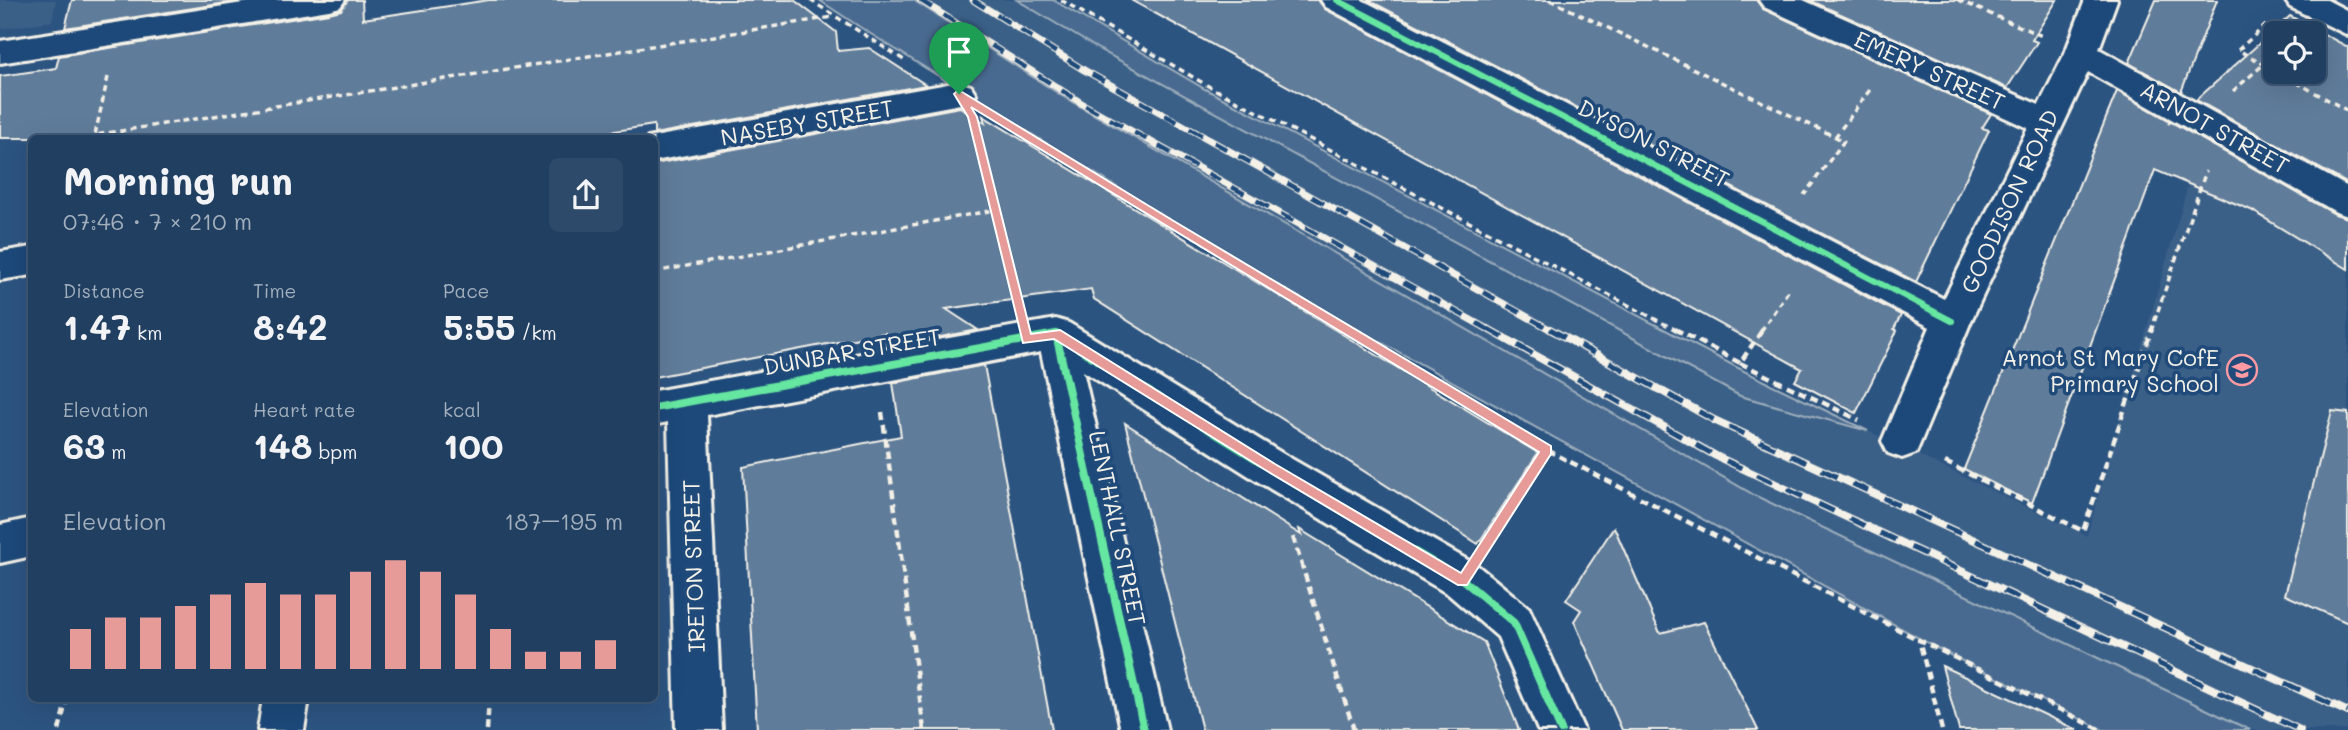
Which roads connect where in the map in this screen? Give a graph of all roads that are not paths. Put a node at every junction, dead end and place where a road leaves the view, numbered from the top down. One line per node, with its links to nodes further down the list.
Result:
1 (329, 0): 7 (street)
2 (1337, 0): 15 (street, DYSON STREET)
3 (1775, 0): 10 (street, EMERY STREET)
4 (2101, 0): 8 (street, GOODISON ROAD)
5 (2288, 8): 6 (street)
6 (2348, 24)
7 (0, 52)
8 (2081, 52): 10 (street, GOODISON ROAD); 12 (street, ARNOT STREET)
9 (959, 94): 11 (street, NASEBY STREET)
10 (2046, 122): 15 (street, GOODISON ROAD)
11 (658, 148)
12 (2348, 203)
13 (28, 262): 14 (street)
14 (0, 266)
15 (1952, 321): 18 (street, GOODISON ROAD)
16 (1041, 337): 17 (street, DUNBAR STREET); 24 (street, LENTHALL STREET); 25 (street)
17 (671, 404): 23 (street, IRETON STREET)
18 (1902, 441)
19 (28, 538): 20 (street)
20 (0, 544)
21 (285, 702): 22 (street)
22 (281, 730)
23 (699, 730)
24 (1143, 730)
25 (1561, 730)

